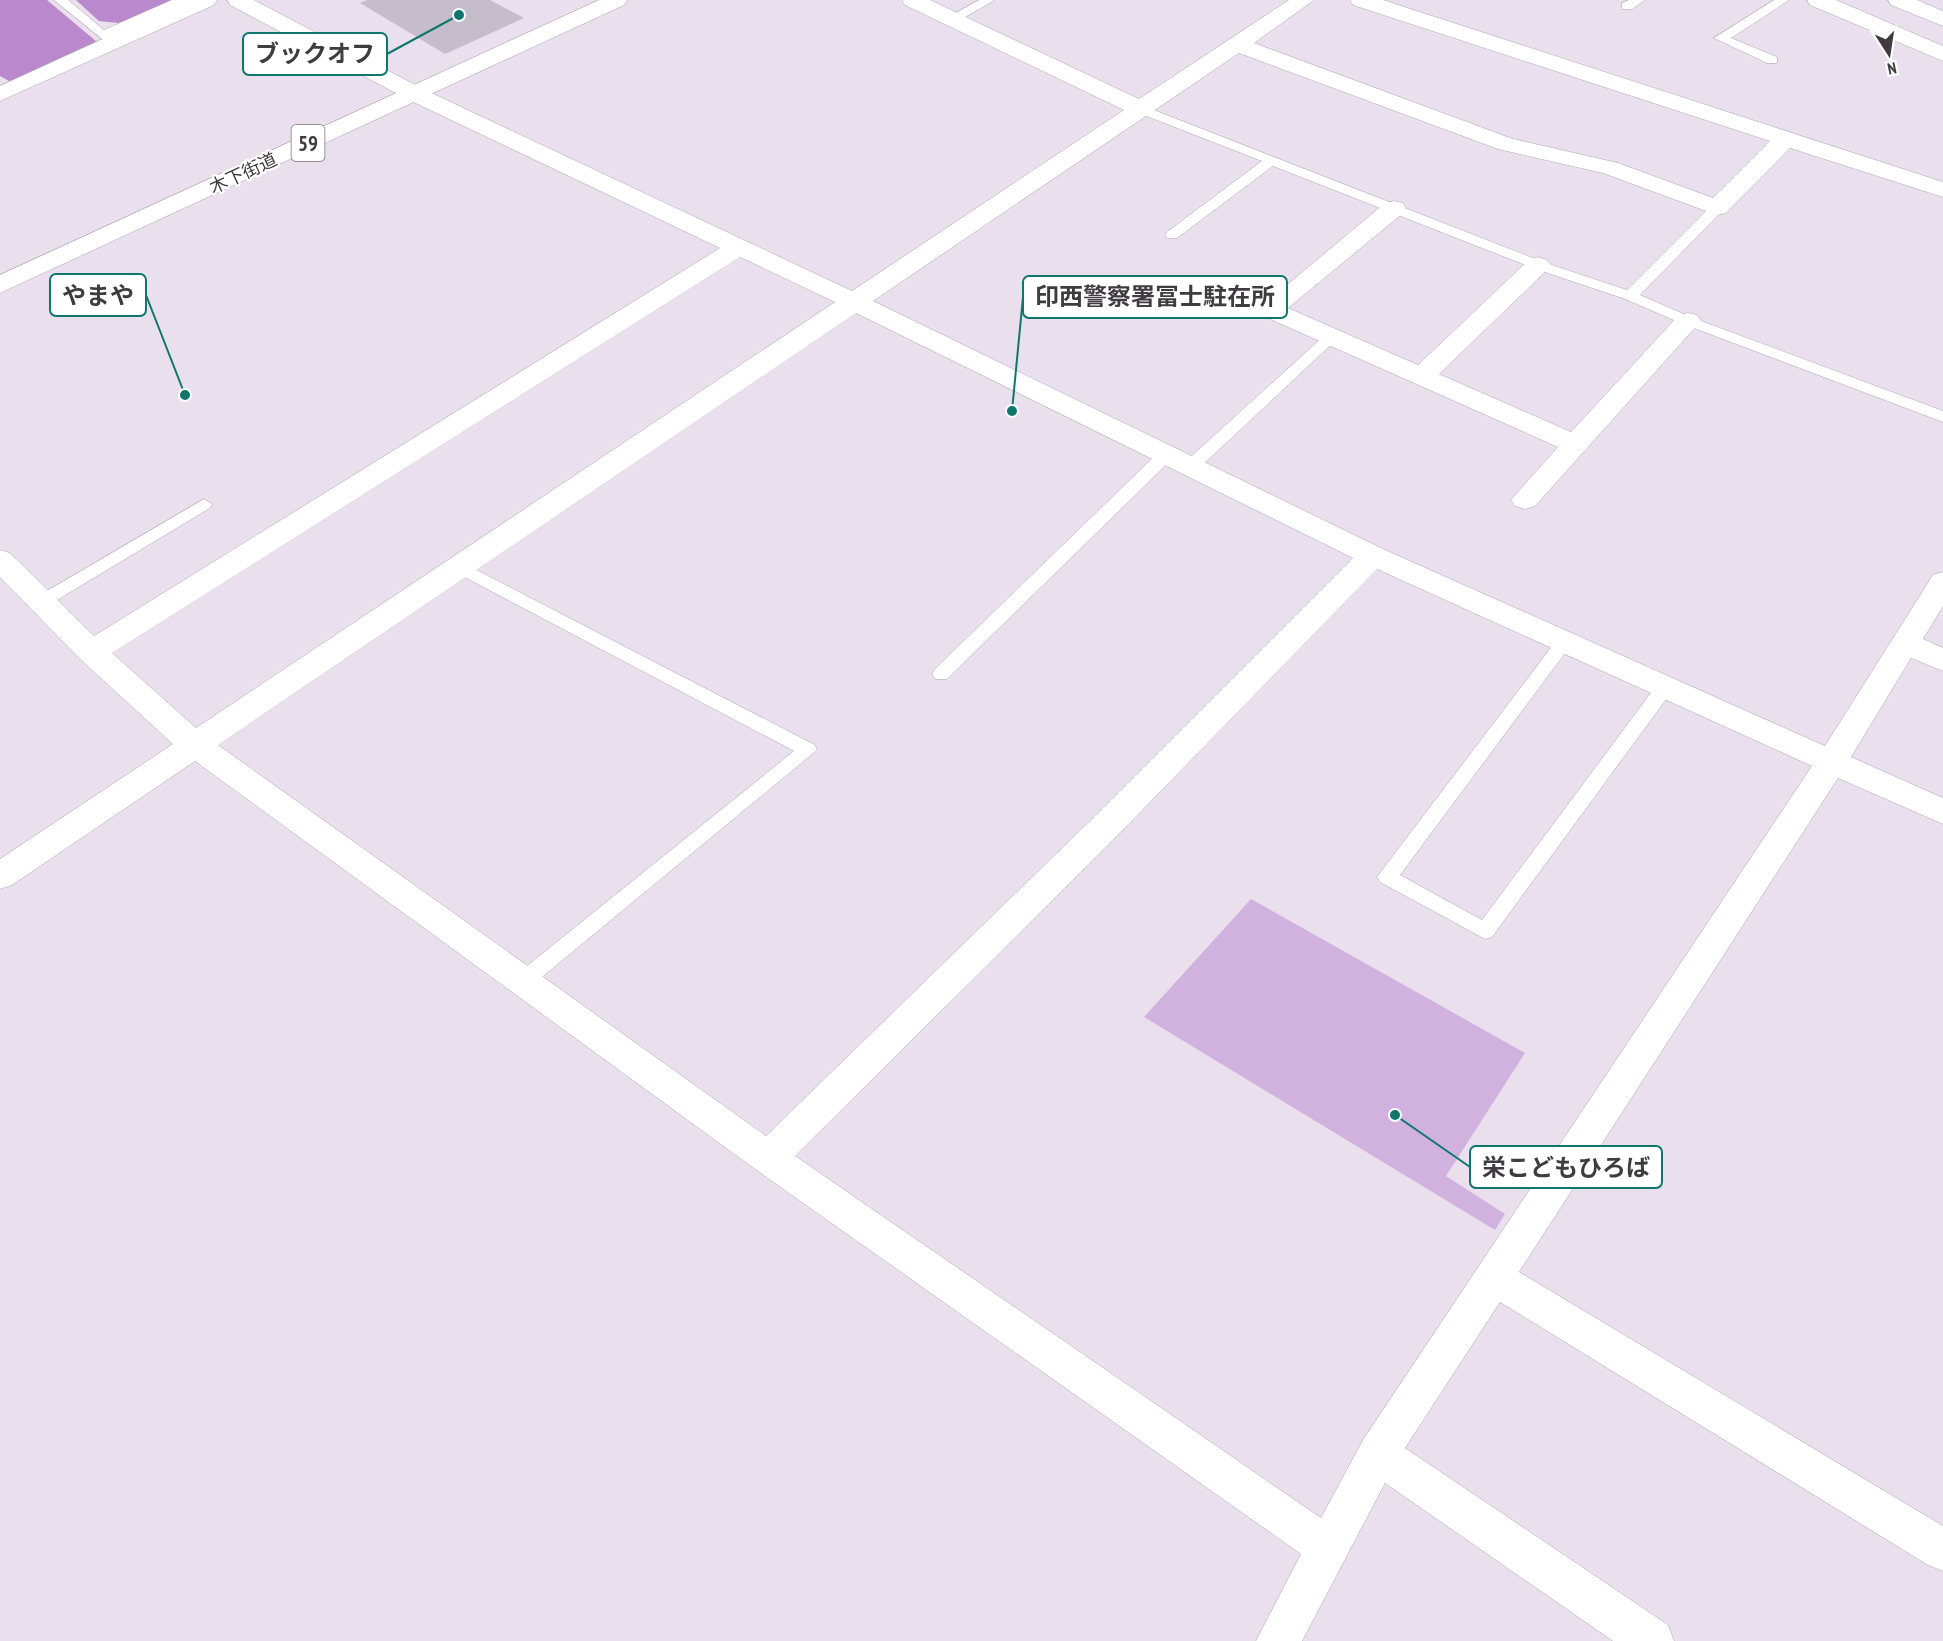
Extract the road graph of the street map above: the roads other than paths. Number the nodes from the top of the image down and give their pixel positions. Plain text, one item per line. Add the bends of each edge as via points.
1 (60, 0) edge
2 (183, 0) edge
3 (206, 0) edge
4 (238, 0) edge
5 (616, 0) edge
6 (913, 0) edge
7 (989, 0) edge
8 (1303, 0) edge
9 (1361, 0) edge
10 (1783, 0) edge
11 (1818, 0) edge
12 (1899, 0) edge
13 (953, 18) junction
14 (1943, 19) edge
15 (107, 39) junction
16 (1235, 44) junction
17 (1943, 54) edge
18 (1772, 60) dead end
19 (0, 94) edge
20 (415, 94) junction
21 (1141, 109) junction
22 (1786, 139) junction
23 (1271, 161) junction
24 (1943, 190) edge
25 (1394, 208) junction
26 (1717, 208) junction
27 (1172, 235) dead end
28 (740, 246) junction
29 (1538, 266) junction
30 (0, 285) edge
31 (1630, 296) junction
32 (853, 301) junction
33 (1688, 321) junction
34 (1329, 338) junction
35 (1421, 377) junction
36 (1943, 417) edge
37 (1575, 444) junction
38 (1179, 460) junction
39 (1525, 500) dead end
40 (204, 504) dead end
41 (1373, 556) junction
42 (0, 560) edge
43 (459, 567) junction
44 (1943, 582) edge
45 (41, 602) junction
46 (1565, 641) junction
47 (1905, 643) junction
48 (91, 652) junction
49 (1943, 660) edge
50 (941, 674) dead end
51 (1666, 687) junction
52 (196, 746) junction
53 (1832, 761) junction
54 (1943, 812) edge
55 (0, 876) edge
56 (524, 980) junction
57 (768, 1158) junction
58 (1495, 1278) junction
59 (1378, 1454) junction
60 (1328, 1548) junction
61 (1943, 1550) edge
62 (1278, 1641) edge
63 (1652, 1641) edge

1 - 15 lane
2 - 15 lane
3 - 15 street
4 - 20 street
5 - 20 street, 木下街道 / 59
6 - 13 street
7 - 13 lane
8 - 16 street
9 - 22 street
10 - 18 lane via 1721,38
11 - 17 street
12 - 14 street
13 - 21 street
15 - 19 street
16 - 21 street
16 - 26 street via 1506,144 1610,168
20 - 28 street
20 - 30 street, 木下街道 / 59
21 - 23 lane
21 - 32 street
22 - 24 street
22 - 26 street
23 - 25 lane
23 - 27 lane
25 - 29 lane
25 - 34 street via 1270,310
26 - 31 lane
28 - 32 street
28 - 48 street
29 - 31 lane
29 - 35 street
31 - 33 lane
32 - 38 street
32 - 43 street
33 - 36 lane
33 - 37 street
34 - 35 street
34 - 38 lane
35 - 37 street
37 - 39 street
38 - 41 street
38 - 50 lane
40 - 45 lane
41 - 46 street
41 - 57 street via 1090,842
42 - 45 street
43 - 52 street
43 - 56 lane via 808,750
44 - 47 street
45 - 48 street
46 - 51 street
46 - 51 lane via 1388,877 1485,931
47 - 49 street
47 - 53 street
48 - 52 street
51 - 53 street
52 - 55 street
52 - 56 street
53 - 54 street
53 - 58 street
56 - 57 street
57 - 60 street
58 - 59 street
58 - 61 street
59 - 60 street
59 - 63 street
60 - 62 street

